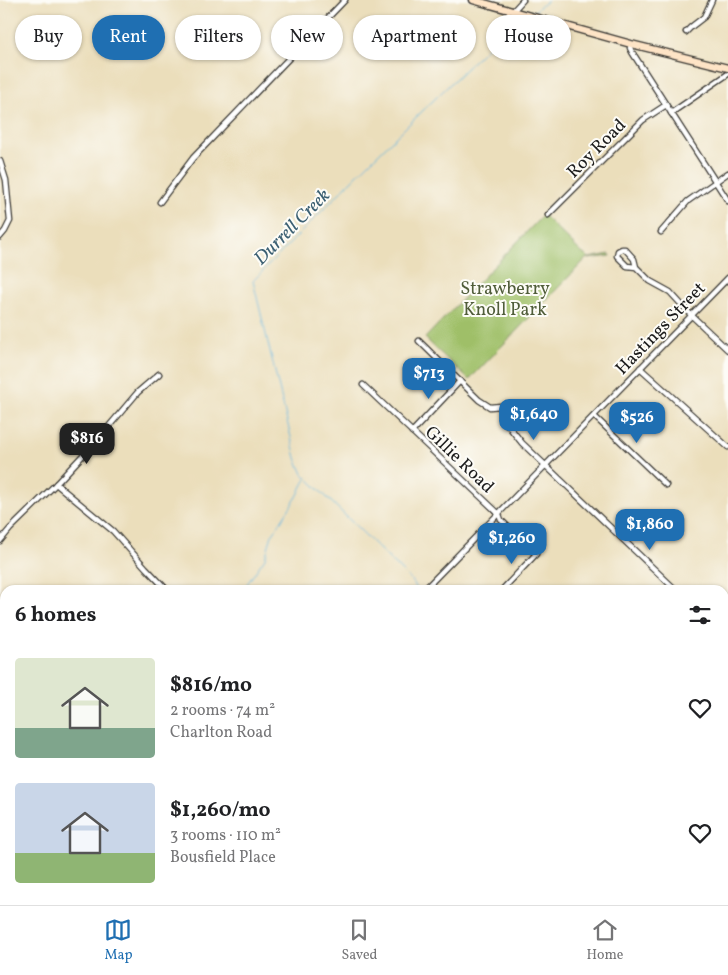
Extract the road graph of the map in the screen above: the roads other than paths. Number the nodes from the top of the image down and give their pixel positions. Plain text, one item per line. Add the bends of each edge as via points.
1 (345, 0) edge
2 (473, 0) edge
3 (522, 0) edge
4 (712, 0) edge
5 (513, 11) junction
6 (686, 32) dead end
7 (631, 44) junction
8 (728, 68) edge
9 (728, 74) edge
10 (666, 105) junction
11 (671, 113) junction
12 (0, 161) edge
13 (728, 173) edge
14 (715, 182) junction
15 (728, 200) edge
16 (160, 202) dead end
17 (548, 215) dead end
18 (661, 232) dead end
19 (0, 237) edge
20 (636, 267) junction
21 (728, 278) edge
22 (691, 315) junction
23 (419, 342) dead end
24 (728, 350) edge
25 (640, 368) junction
26 (159, 374) dead end
27 (460, 381) junction
28 (363, 385) dead end
29 (594, 416) junction
30 (412, 432) junction
31 (728, 447) edge
32 (546, 465) junction
33 (56, 484) junction
34 (666, 485) dead end
35 (499, 514) junction
36 (0, 541) edge
37 (163, 585) edge
38 (429, 585) edge
39 (507, 585) edge
40 (671, 585) edge

1 - 16 street via 193,158
2 - 5 main road
3 - 5 street
4 - 6 street via 704,17
5 - 7 main road
7 - 8 main road
7 - 10 street via 632,52
9 - 11 street
10 - 11 street
10 - 17 street, Roy Road via 643,120
11 - 14 street
12 - 19 street via 6,180 10,221
13 - 14 street
14 - 15 street
14 - 18 street via 688,201
20 - 20 street via 625,249 618,251 617,256 627,266
20 - 22 street via 650,281 670,292
21 - 22 street, Hastings Street
22 - 24 street
22 - 25 street, Hastings Street
23 - 27 street
25 - 29 street, Hastings Street
25 - 31 street
26 - 33 street via 138,392
27 - 30 street
27 - 32 street via 490,407 507,409 510,428
28 - 30 street, Gillie Road
29 - 32 street, Hastings Street
29 - 34 street
30 - 35 street, Gillie Road
32 - 35 street, Hastings Street
32 - 40 street
33 - 36 street
33 - 37 street via 114,531
35 - 38 street, Hastings Street
35 - 39 street, Gillie Road via 501,520 536,554

